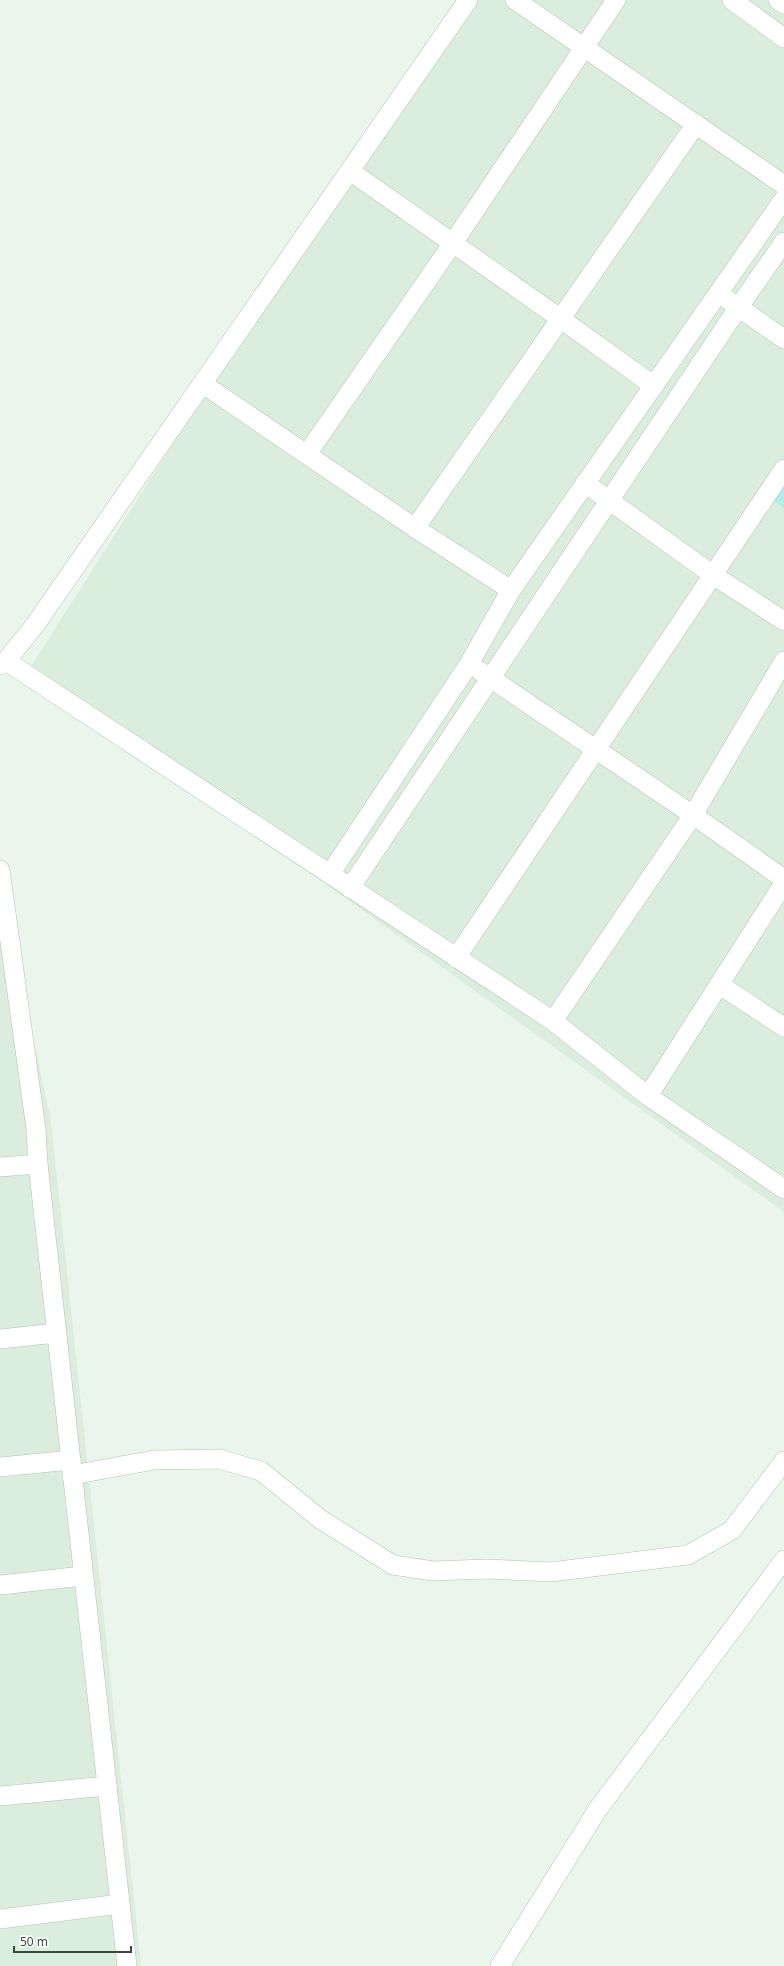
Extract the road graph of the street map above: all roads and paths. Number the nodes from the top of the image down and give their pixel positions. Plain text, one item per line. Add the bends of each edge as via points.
1 (468, 0) edge
2 (515, 0) edge
3 (616, 0) edge
4 (732, 0) edge
5 (778, 0) edge
6 (784, 4) edge
7 (784, 38) edge
8 (586, 47) junction
9 (696, 124) junction
10 (350, 171) junction
11 (784, 185) edge
12 (784, 199) edge
13 (784, 242) edge
14 (453, 243) junction
15 (718, 293) junction
16 (738, 308) junction
17 (561, 319) junction
18 (784, 339) edge
19 (204, 384) junction
20 (654, 386) junction
21 (307, 454) junction
22 (784, 469) edge
23 (584, 483) junction
24 (609, 502) junction
25 (415, 528) junction
26 (713, 575) junction
27 (511, 590) junction
28 (784, 621) edge
29 (784, 661) edge
30 (3, 663) edge
31 (470, 664) junction
32 (491, 677) junction
33 (596, 749) junction
34 (693, 815) junction
35 (0, 870) edge
36 (330, 874) junction
37 (784, 879) edge
38 (784, 883) edge
39 (350, 888) junction
40 (456, 958) junction
41 (720, 985) junction
42 (8, 986) edge
43 (553, 1021) junction
44 (784, 1027) edge
45 (648, 1096) junction
46 (38, 1164) junction
47 (0, 1167) edge
48 (784, 1188) edge
49 (56, 1332) junction
50 (0, 1339) edge
51 (784, 1461) edge
52 (0, 1467) edge
53 (71, 1468) junction
54 (784, 1560) edge
55 (84, 1576) junction
56 (0, 1585) edge
57 (107, 1786) junction
58 (0, 1796) edge
59 (120, 1904) junction
60 (0, 1919) edge
61 (126, 1966) edge
62 (500, 1966) edge

1 - 10 street
2 - 8 street
3 - 8 street
4 - 7 street
5 - 6 street
8 - 9 street
8 - 14 street
9 - 11 street
9 - 17 street
10 - 14 street
10 - 19 street
12 - 15 street
13 - 16 street
14 - 17 street
14 - 21 street
15 - 16 street
15 - 20 street
16 - 18 street
16 - 24 street
17 - 20 street
17 - 25 street
19 - 21 street
19 - 30 street via 35,625
20 - 23 street
21 - 25 street
22 - 26 street
23 - 24 street
23 - 27 street
24 - 26 street
24 - 32 street
25 - 27 street
26 - 28 street
26 - 33 street
27 - 31 street
29 - 34 street
30 - 36 street
31 - 32 street
31 - 36 street
32 - 33 street
32 - 39 street
33 - 34 street
33 - 40 street
34 - 37 street
34 - 43 street
35 - 42 street
36 - 39 street
38 - 41 street
39 - 40 street
40 - 43 street
41 - 44 street
41 - 45 street
42 - 46 street via 36,1129
43 - 45 street
45 - 48 street
46 - 47 street
46 - 49 street
49 - 50 street
49 - 53 street
51 - 53 street via 732,1530 688,1555 551,1572 486,1569 433,1572 393,1565 320,1519 261,1471 219,1459 154,1460
52 - 53 street
53 - 55 street
54 - 62 street via 598,1809
55 - 56 street
55 - 57 street
57 - 58 street
57 - 59 street
59 - 60 street
59 - 61 street

